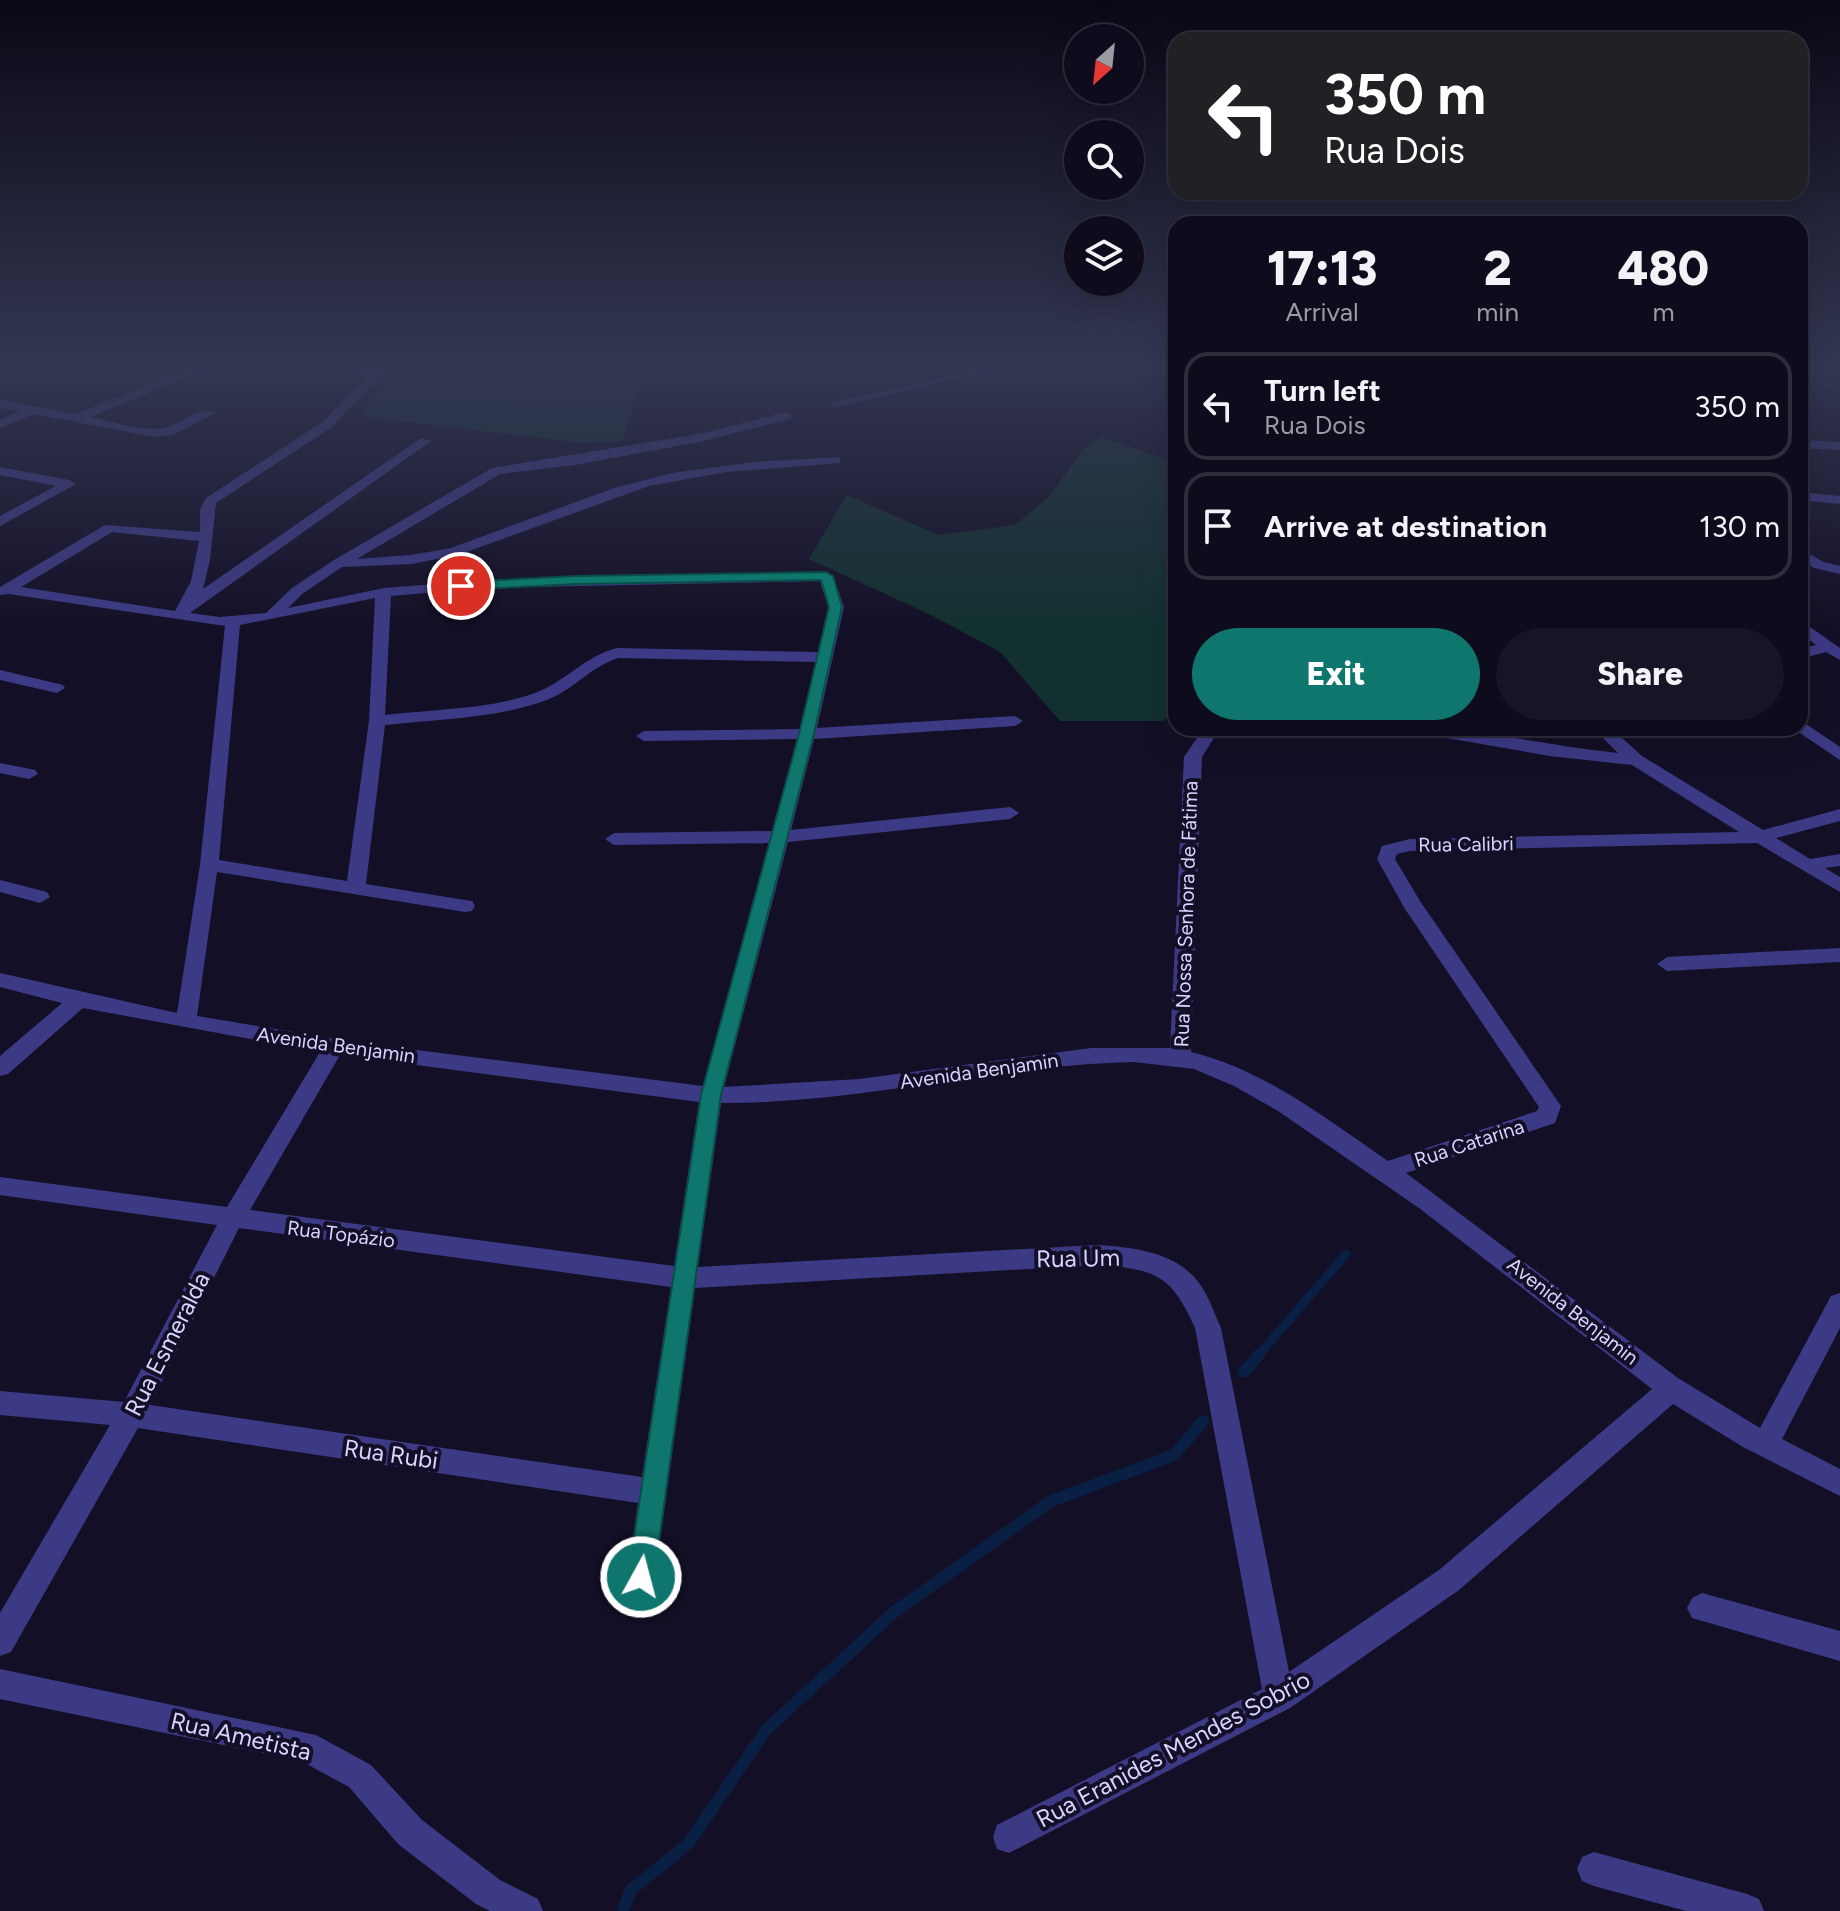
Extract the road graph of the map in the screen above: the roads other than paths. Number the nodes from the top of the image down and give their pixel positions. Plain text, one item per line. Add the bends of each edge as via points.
1 (287, 452) edge
2 (409, 452) edge
3 (624, 452) edge
4 (835, 460) dead end
5 (0, 471) edge
6 (1808, 497) edge
7 (1840, 500) edge
8 (0, 522) edge
9 (206, 537) junction
10 (1808, 558) edge
11 (339, 563) junction
12 (1819, 565) junction
13 (1808, 568) edge
14 (1840, 570) edge
15 (4, 591) edge
16 (384, 592) junction
17 (192, 603) junction
18 (270, 616) junction
19 (178, 617) junction
20 (233, 622) junction
21 (1808, 631) edge
22 (1834, 650) edge
23 (1808, 653) edge
24 (825, 657) junction
25 (0, 675) edge
26 (57, 688) dead end
27 (377, 721) junction
28 (1015, 721) dead end
29 (1808, 731) edge
30 (807, 734) junction
31 (644, 736) dead end
32 (1207, 736) edge
33 (1464, 736) edge
34 (1610, 736) edge
35 (1840, 755) edge
36 (1636, 760) junction
37 (0, 768) edge
38 (29, 774) dead end
39 (1010, 813) dead end
40 (1840, 815) edge
41 (777, 837) junction
42 (1760, 837) junction
43 (614, 839) dead end
44 (1840, 860) edge
45 (209, 865) junction
46 (1810, 865) junction
47 (0, 886) edge
48 (1840, 886) edge
49 (356, 888) junction
50 (40, 897) dead end
51 (465, 906) dead end
52 (1840, 955) edge
53 (1667, 964) dead end
54 (0, 980) edge
55 (78, 1001) junction
56 (186, 1021) junction
57 (335, 1046) junction
58 (1180, 1057) junction
59 (0, 1068) edge
60 (711, 1095) junction
61 (1550, 1113) joint
62 (1386, 1171) junction
63 (0, 1186) edge
64 (232, 1219) junction
65 (683, 1278) junction
66 (1840, 1304) edge
67 (1672, 1388) junction
68 (0, 1403) edge
69 (131, 1415) junction
70 (1765, 1444) junction
71 (1840, 1483) edge
72 (651, 1492) junction
73 (641, 1577) dead end
74 (1702, 1608) dead end
75 (0, 1641) edge
76 (1840, 1646) edge
77 (0, 1684) edge
78 (1279, 1697) junction
79 (1009, 1837) dead end
80 (1594, 1869) dead end
81 (526, 1911) edge
82 (1747, 1911) edge

1 - 9 street via 211,501
2 - 17 street
3 - 11 street via 497,471
4 - 11 street via 752,464 665,479 456,551 390,562
5 - 8 street via 68,482
6 - 7 street
9 - 15 street via 110,528
9 - 17 street
10 - 12 street
11 - 18 street
12 - 13 street
12 - 14 street
15 - 19 street
16 - 18 street
16 - 24 street via 576,580 826,576 836,607
16 - 27 street
17 - 19 street
18 - 20 street
19 - 20 street
20 - 45 street
21 - 22 street
22 - 23 street
24 - 27 street via 617,653 547,694 519,704
24 - 30 street
25 - 26 street
27 - 49 street
28 - 30 street
29 - 35 street
30 - 31 street
30 - 41 street
32 - 58 street, Rua Nossa Senhora de Fátima via 1193,757
33 - 36 street
34 - 36 street
36 - 42 street
37 - 38 street
39 - 41 street
40 - 42 street
41 - 43 street
41 - 60 street
42 - 46 street
42 - 61 street, Rua Calibri via 1410,845 1389,850 1386,859 1412,904
44 - 46 street
45 - 49 street
45 - 56 street
46 - 48 street
47 - 50 street
49 - 51 street
52 - 53 street
54 - 55 street, Avenida Benjamin
55 - 56 street, Avenida Benjamin
55 - 59 street
56 - 57 street, Avenida Benjamin
57 - 60 street, Avenida Benjamin
57 - 64 street, Rua Esmeralda
58 - 60 street, Avenida Benjamin via 1060,1059 839,1089
58 - 62 street, Avenida Benjamin via 1288,1105
60 - 65 street
61 - 62 street, Rua Catarina
62 - 67 street, Avenida Benjamin
63 - 64 street, Rua Topázio
64 - 65 street, Rua Topázio
64 - 69 street, Rua Esmeralda
65 - 72 street
65 - 78 street, Rua Um via 1097,1255 1138,1257 1165,1270 1189,1288 1208,1328
66 - 70 street
67 - 70 street, Avenida Benjamin
67 - 78 street, Rua Eranides Mendes Sobrio via 1449,1580
68 - 69 street, Rua Rubi
69 - 72 street, Rua Rubi
69 - 75 street, Rua Esmeralda
70 - 71 street, Avenida Benjamin
72 - 73 street
74 - 76 street
77 - 81 street, Rua Ametista via 305,1746 360,1776 410,1832 488,1892
78 - 79 street, Rua Eranides Mendes Sobrio
80 - 82 street

